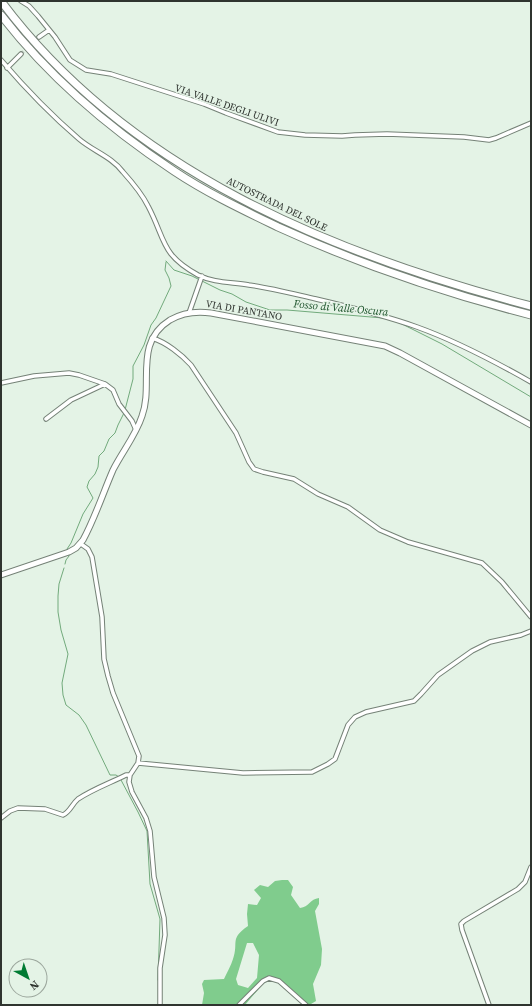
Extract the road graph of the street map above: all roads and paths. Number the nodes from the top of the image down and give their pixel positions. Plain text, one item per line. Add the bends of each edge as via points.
1 (1, 1) edge
2 (21, 1) edge
3 (1, 15) edge
4 (49, 30) junction
5 (39, 37) tunnel mouth
6 (21, 54) tunnel mouth
7 (1, 60) edge
8 (7, 68) junction
9 (531, 123) edge
10 (202, 276) junction
11 (531, 306) edge
12 (189, 313) junction
13 (531, 315) edge
14 (152, 338) junction
15 (531, 382) edge
16 (1, 383) edge
17 (105, 384) junction
18 (46, 419) dead end
19 (531, 425) edge
20 (136, 430) junction
21 (81, 544) junction
22 (1, 575) edge
23 (531, 617) edge
24 (531, 631) edge
25 (138, 763) junction
26 (130, 775) junction
27 (1, 818) edge
28 (531, 867) edge
29 (160, 1005) edge
30 (239, 1005) edge
31 (306, 1005) edge
32 (489, 1005) edge

1 - 11 highway, AUTOSTRADA DEL SOLE via 40,48 92,98 134,133 195,174 244,201 314,234 401,267
2 - 4 street, VIA VALLE DEGLI ULIVI via 31,7
3 - 13 highway, AUTOSTRADA DEL SOLE via 33,54 75,95 129,140 175,172 233,205 312,242 398,275
4 - 5 street
4 - 9 street, VIA VALLE DEGLI ULIVI via 70,60 86,70 117,76 290,134 387,134 489,140
6 - 8 street
7 - 8 street
8 - 10 street via 77,137 122,170 146,203 169,252 181,264
10 - 12 street
10 - 15 street via 221,282 311,297 391,318 487,357
12 - 14 street, VIA DI PANTANO via 166,322
12 - 19 street, VIA DI PANTANO via 211,312 388,347
14 - 20 street, VIA DI PANTANO via 147,358 145,405
14 - 23 street via 165,343 185,359 236,433 254,469 294,479 318,494 347,506 378,528 408,542 482,563 502,582
16 - 17 street via 34,376 69,373
17 - 18 street via 70,400
17 - 20 street via 113,390
20 - 21 street, VIA DI PANTANO via 116,465
21 - 22 street via 69,552
21 - 25 street via 88,549 92,557 102,617 104,659 110,686 138,754
24 - 25 street via 490,642 468,653 438,675 412,702 366,712 355,717 348,725 335,759 312,772 241,773
25 - 26 street
26 - 27 street via 88,794 74,803 66,814 45,809 18,808
26 - 29 street via 131,790 150,830 154,877 164,918
28 - 32 street via 520,888 461,924
30 - 31 street via 269,978 279,981

